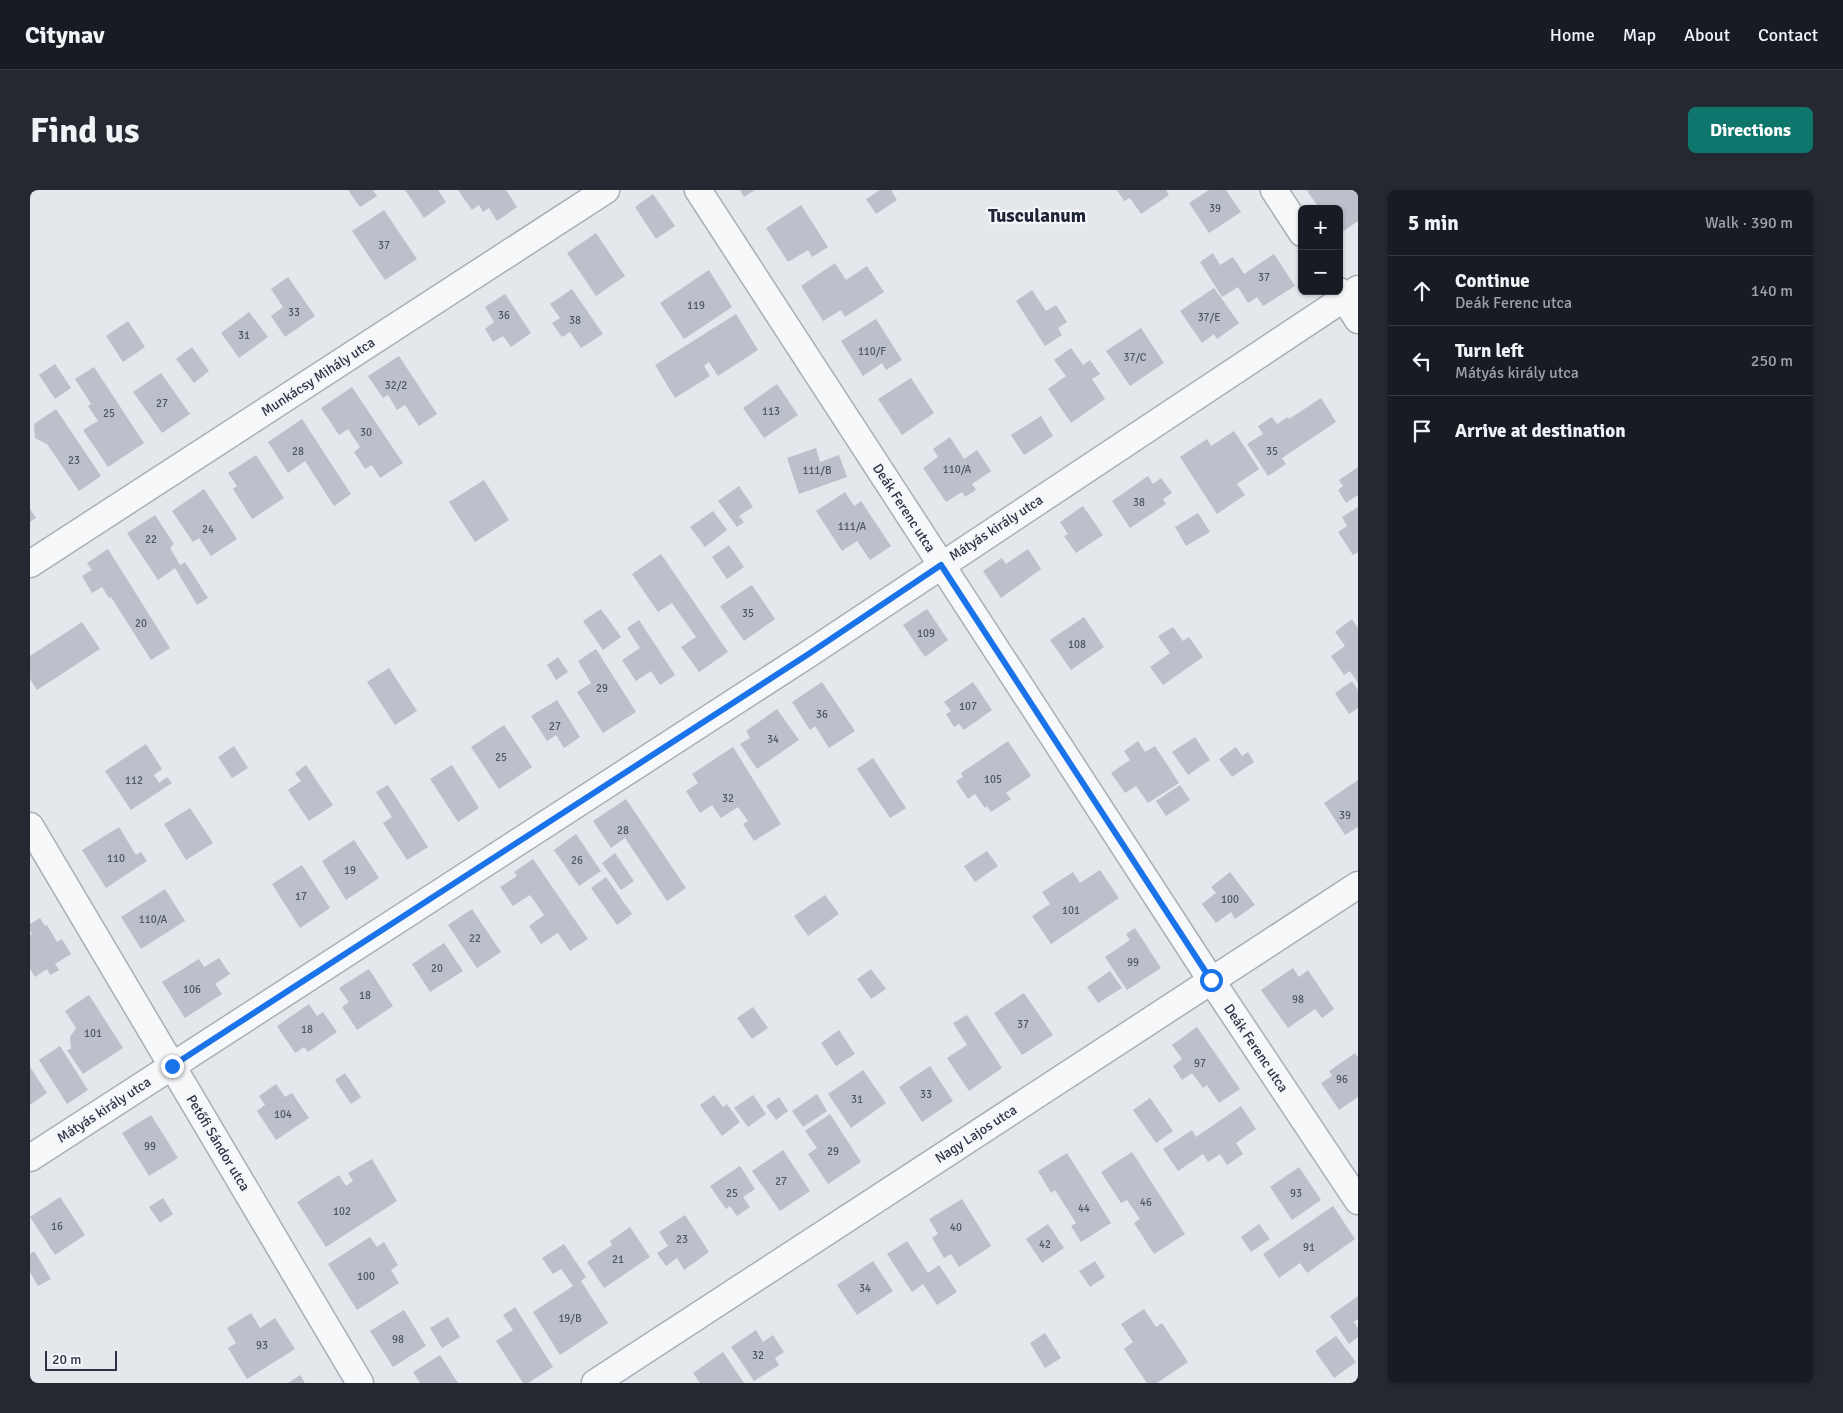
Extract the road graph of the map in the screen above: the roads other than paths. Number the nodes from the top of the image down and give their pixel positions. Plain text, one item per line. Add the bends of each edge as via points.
1 (606, 190) edge
2 (698, 190) edge
3 (1274, 190) edge
4 (1298, 226) edge
5 (1347, 293) edge
6 (1358, 320) edge
7 (30, 564) edge
8 (941, 565) junction
9 (30, 826) edge
10 (1358, 885) edge
11 (1211, 980) junction
12 (172, 1066) junction
13 (30, 1158) edge
14 (1358, 1201) edge
15 (360, 1383) edge
16 (595, 1383) edge

1 - 7 street, Munkácsy Mihály utca
2 - 8 street, Deák Ferenc utca
3 - 4 street
5 - 6 street
5 - 8 street, Mátyás király utca
8 - 11 street, Deák Ferenc utca
8 - 12 street, Mátyás király utca
9 - 12 street, Petőfi Sándor utca
10 - 11 street, Nagy Lajos utca
11 - 14 street, Deák Ferenc utca
11 - 16 street, Nagy Lajos utca
12 - 13 street, Mátyás király utca
12 - 15 street, Petőfi Sándor utca

